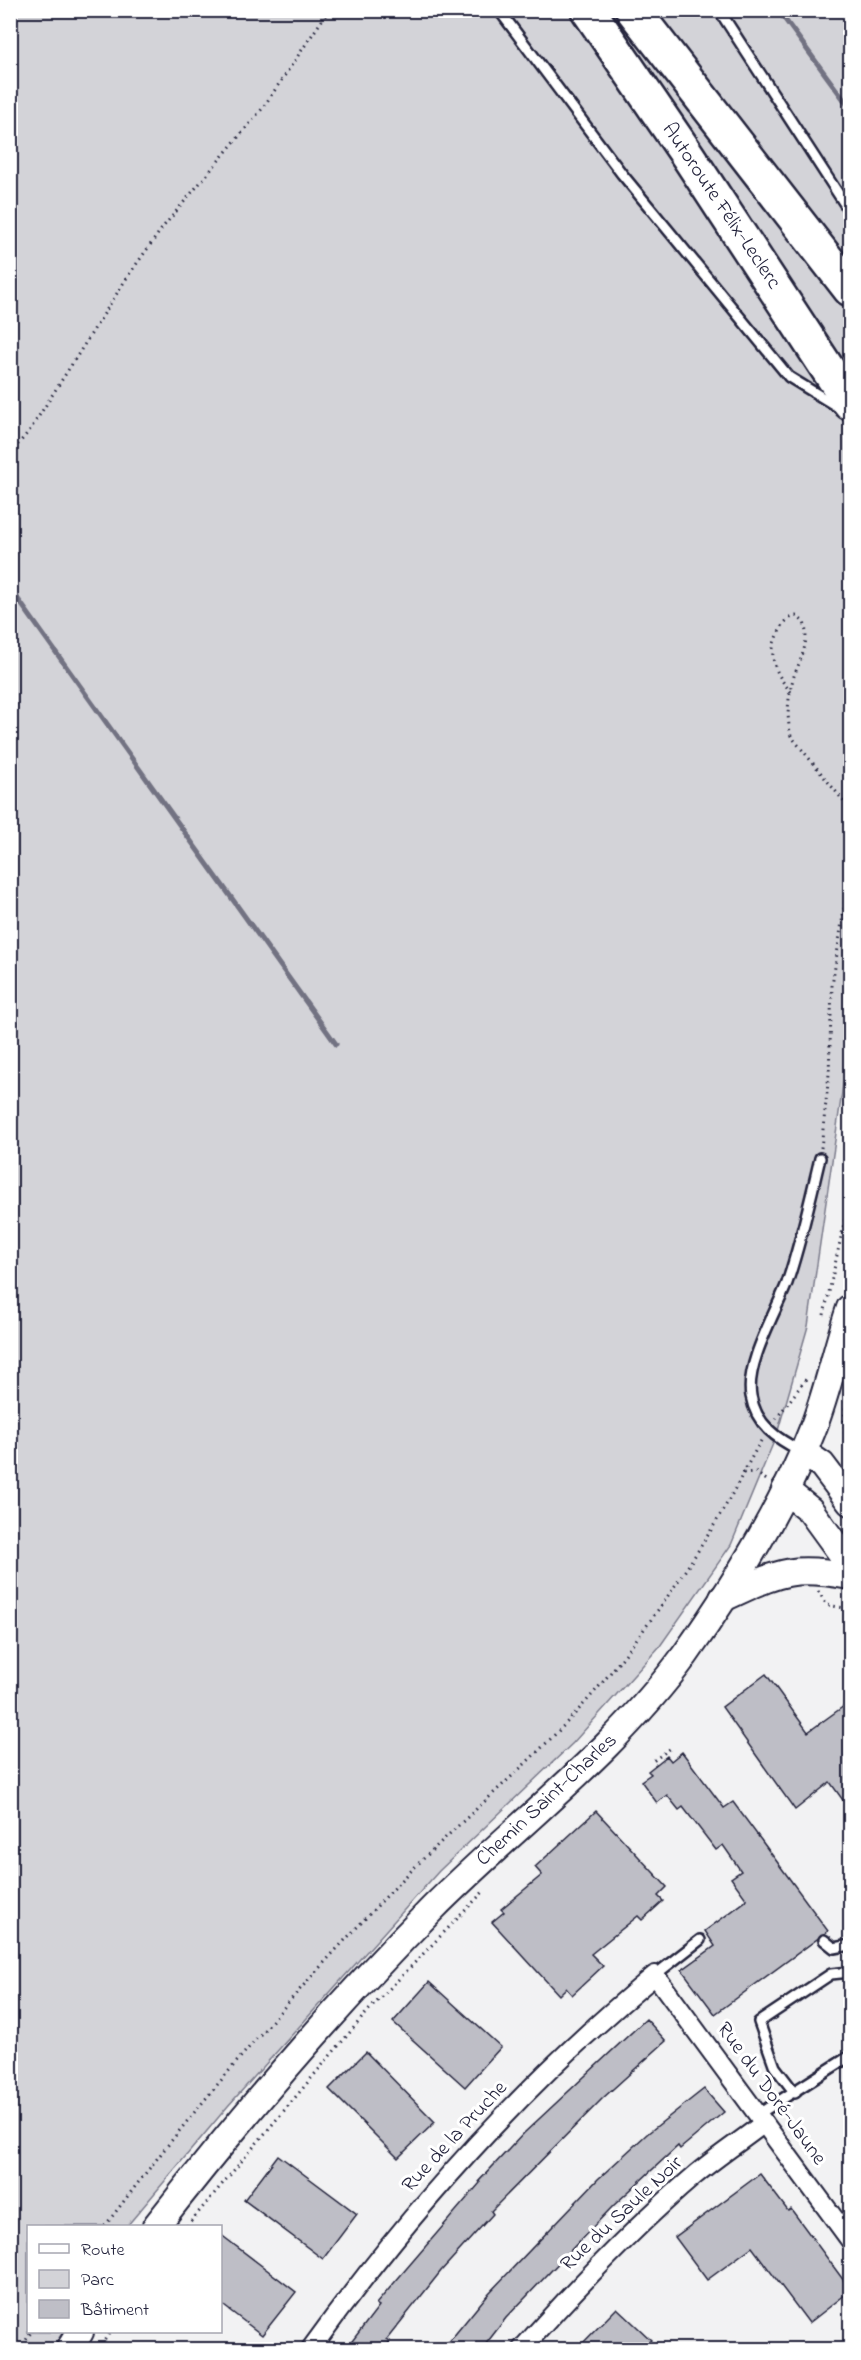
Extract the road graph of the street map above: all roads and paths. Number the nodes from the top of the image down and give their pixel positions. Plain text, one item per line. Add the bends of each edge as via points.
1 (329, 10) edge
2 (498, 10) edge
3 (588, 10) edge
4 (633, 10) edge
5 (719, 10) edge
6 (850, 212) edge
7 (850, 289) edge
8 (850, 403) edge
9 (850, 415) edge
10 (10, 454) edge
11 (791, 692) junction
12 (850, 809) edge
13 (850, 871) edge
14 (820, 1158) joint
15 (850, 1196) edge
16 (843, 1309) edge
17 (808, 1373) dead end
18 (848, 1394) dead end
19 (770, 1427) dead end
20 (765, 1434) dead end
21 (846, 1448) dead end
22 (803, 1452) junction
23 (743, 1473) junction
24 (777, 1487) junction
25 (850, 1502) edge
26 (850, 1565) edge
27 (850, 1576) edge
28 (818, 1589) dead end
29 (723, 1598) junction
30 (850, 1609) edge
31 (671, 1748) dead end
32 (656, 1765) dead end
33 (488, 1887) dead end
34 (700, 1940) dead end
35 (824, 1940) dead end
36 (850, 1945) edge
37 (850, 1972) edge
38 (655, 1975) junction
39 (850, 2056) edge
40 (795, 2093) junction
41 (761, 2119) junction
42 (106, 2225) edge
43 (157, 2225) edge
44 (188, 2225) edge
45 (850, 2240) edge
46 (30, 2333) edge
47 (79, 2333) edge
48 (109, 2333) edge
49 (20, 2349) edge
50 (69, 2349) edge
51 (98, 2349) edge
52 (310, 2349) edge
53 (521, 2349) edge

1 - 10 path via 235,145 163,227 30,430
2 - 9 lane via 622,174 789,377
3 - 8 highway, Autoroute Félix-Leclerc
4 - 7 highway, Autoroute Félix-Leclerc
5 - 6 lane
11 - 11 path via 807,637 804,622 795,616 784,623 772,644 774,664
11 - 12 path via 791,736
13 - 14 path via 832,986 829,1074
14 - 22 lane via 787,1282 751,1384 757,1414 768,1430
15 - 16 path
16 - 22 main road, Chemin Saint-Charles via 828,1388
17 - 19 path
18 - 21 path
20 - 23 path, Chemin Saint-Charles
22 - 24 main road, Chemin Saint-Charles
22 - 25 main road via 822,1466
23 - 24 path via 755,1472
23 - 42 path, Chemin Saint-Charles via 680,1580 596,1690 314,1971
24 - 26 main road via 805,1504
24 - 29 main road, Chemin Saint-Charles
27 - 29 main road via 792,1570
28 - 30 path via 827,1605
29 - 43 main road, Chemin Saint-Charles via 684,1656 639,1712 432,1908 356,1987
31 - 32 path via 653,1761
33 - 44 path, Chemin Saint-Charles via 367,2012
34 - 38 lane
35 - 36 lane via 834,1948
37 - 40 lane via 831,1974 759,2022 775,2067
38 - 41 street, Rue du Doré-Jaune
38 - 52 street, Rue de la Pruche via 581,2039 454,2168 372,2265
39 - 40 lane
40 - 41 lane
41 - 45 street, Rue du Doré-Jaune
41 - 53 street, Rue du Saule Noir via 638,2226
46 - 49 path
47 - 50 main road
48 - 51 path

